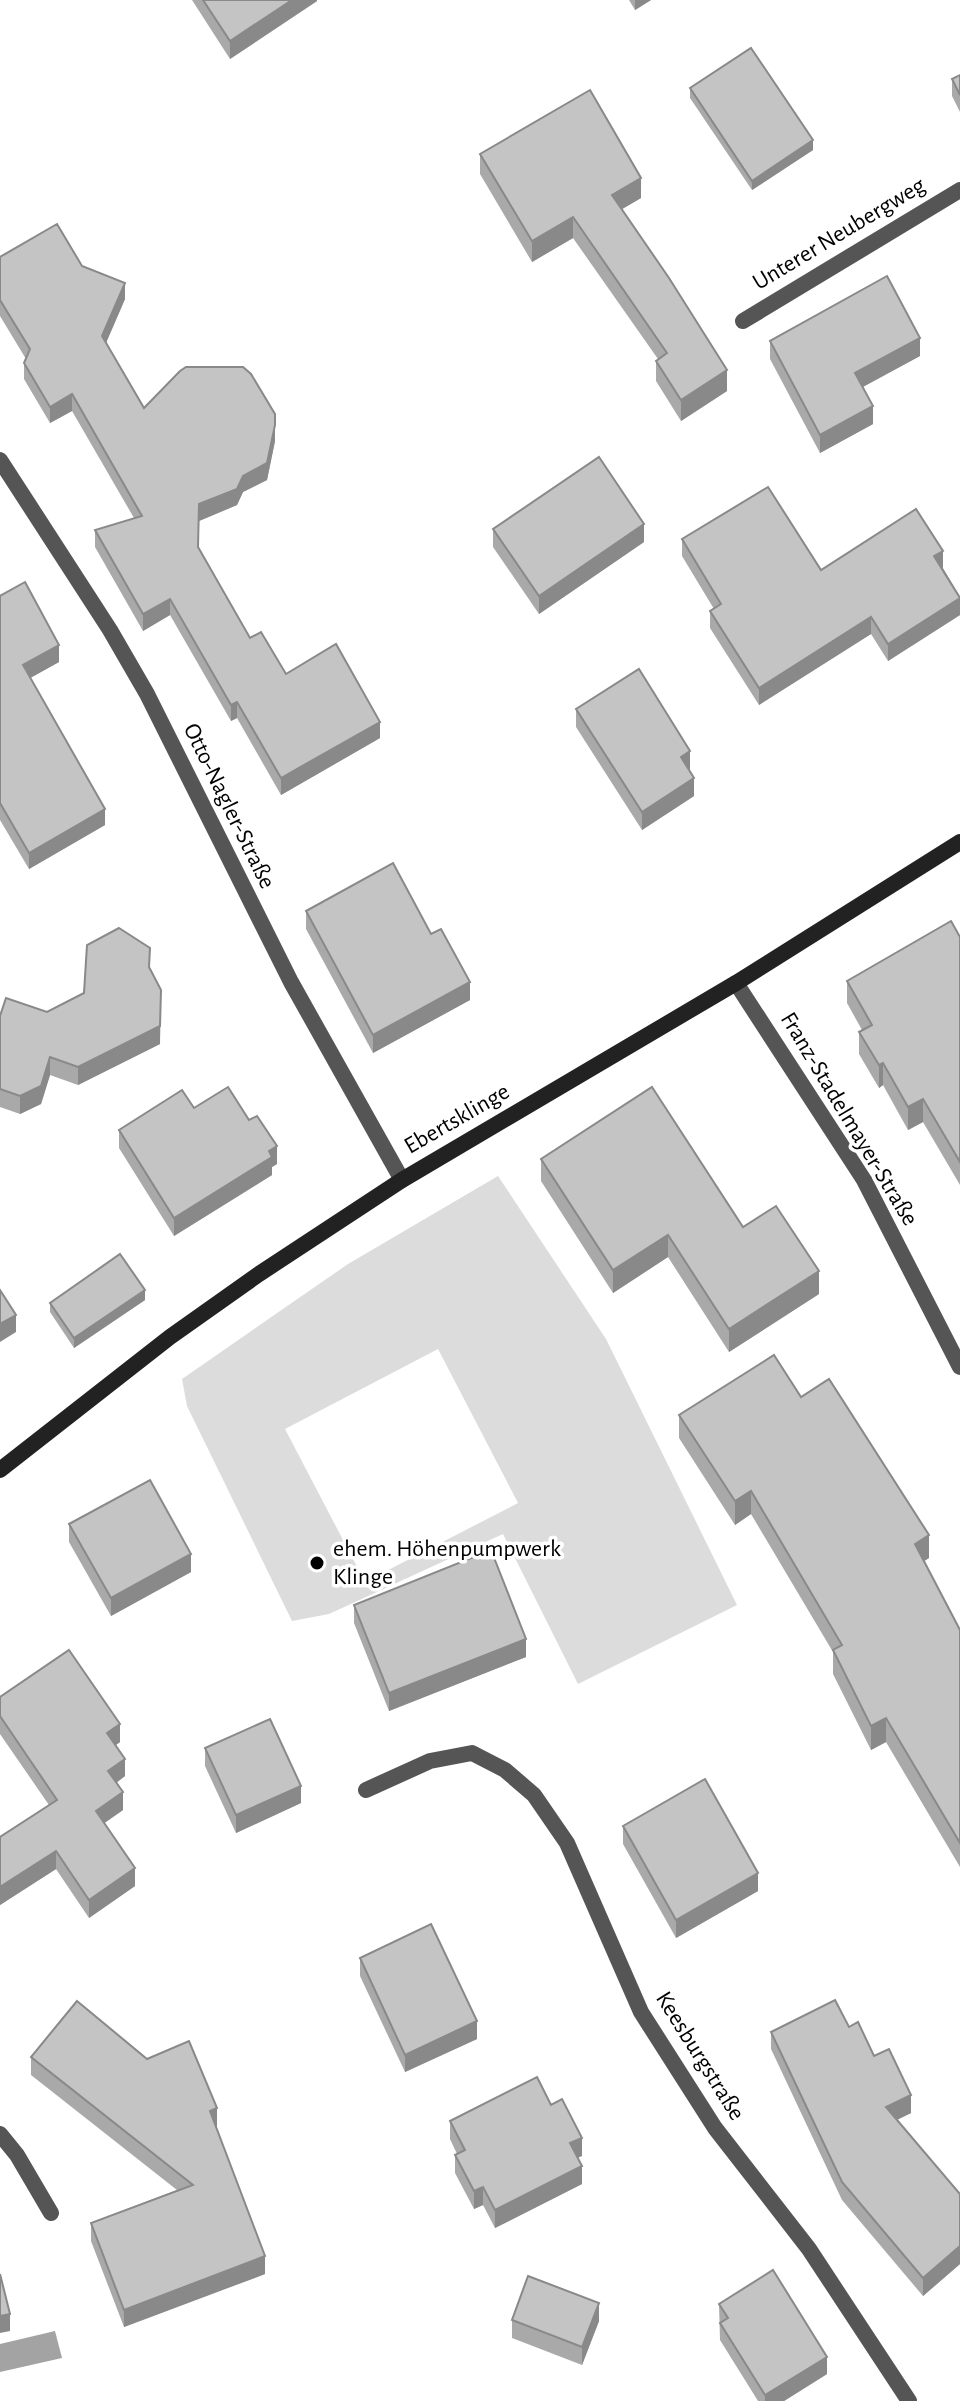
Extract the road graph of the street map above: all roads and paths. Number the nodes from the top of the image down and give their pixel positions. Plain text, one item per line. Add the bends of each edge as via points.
1 (960, 190) edge
2 (743, 321) dead end
3 (0, 460) edge
4 (960, 842) edge
5 (736, 983) junction
6 (402, 1180) junction
7 (960, 1367) edge
8 (0, 1470) edge
9 (366, 1790) dead end
10 (0, 2134) edge
11 (51, 2213) dead end
12 (909, 2401) edge

1 - 2 street, Unterer Neubergweg
3 - 6 street, Otto-Nagler-Straße via 147,694 291,982
4 - 5 street, Ebertsklinge
5 - 6 street, Ebertsklinge
5 - 7 street, Franz-Stadelmayer-Straße via 864,1180
6 - 8 street, Ebertsklinge via 170,1337
9 - 12 street, Keesburgstraße via 430,1761 472,1753 505,1770 534,1795 567,1843 641,2012 715,2128 809,2249
10 - 11 street

